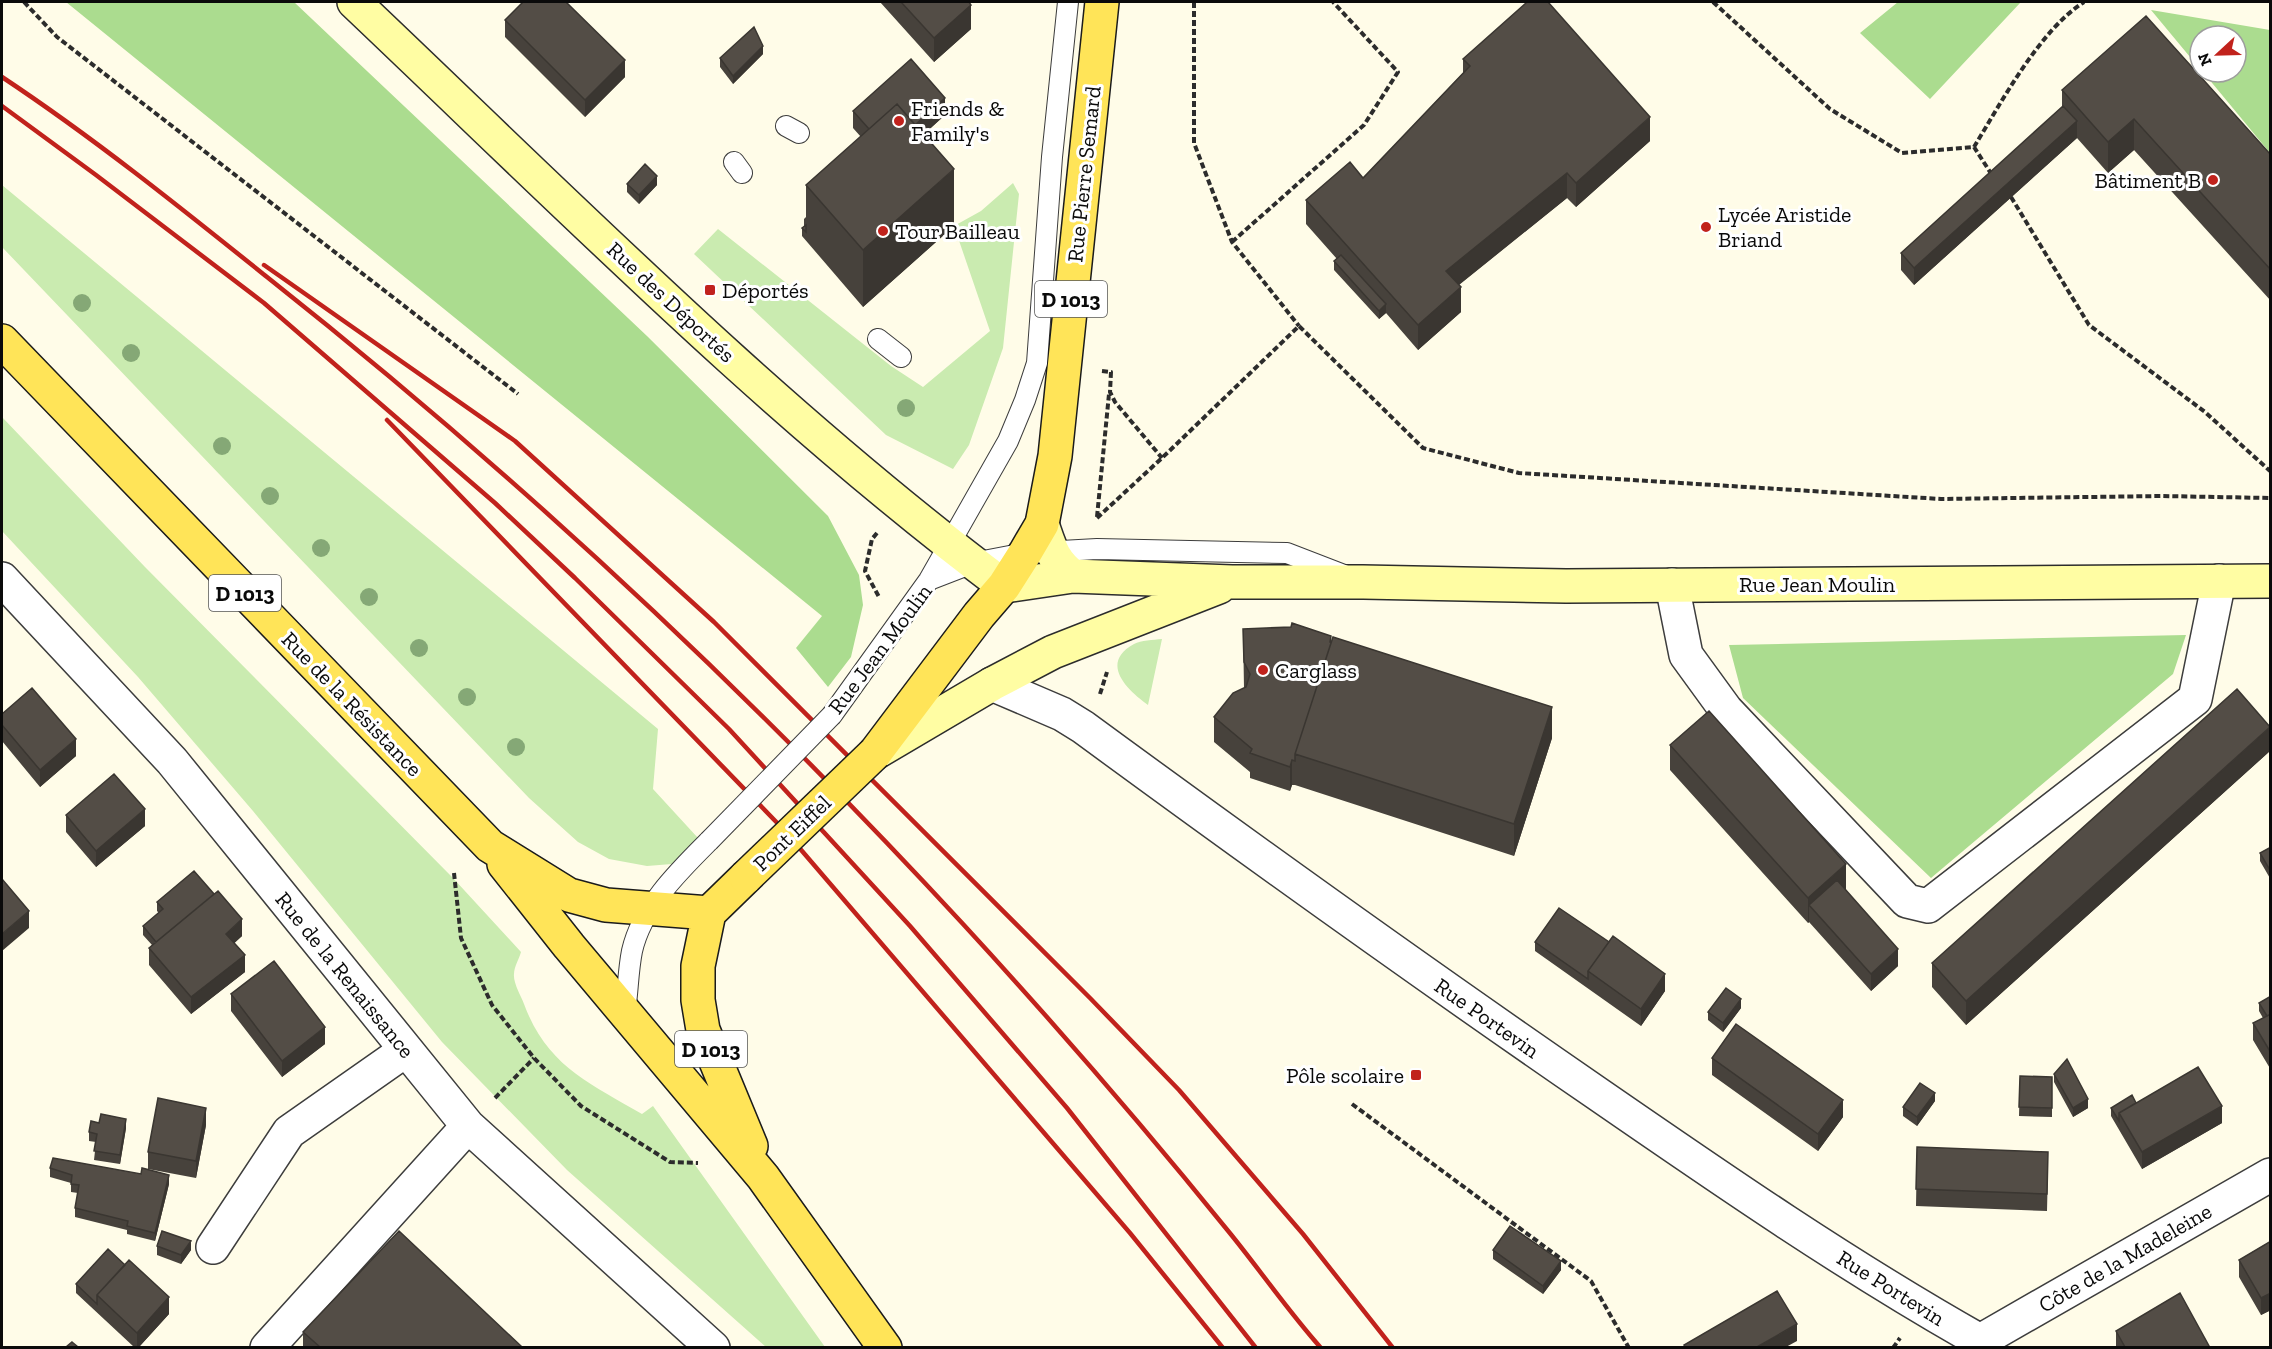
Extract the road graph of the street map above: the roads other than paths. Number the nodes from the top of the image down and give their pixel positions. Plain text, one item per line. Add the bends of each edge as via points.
1 (354, 2) edge
2 (1068, 2) edge
3 (1102, 2) edge
4 (878, 339) dead end
5 (2, 341) edge
6 (901, 357) dead end
7 (1040, 543) junction
8 (961, 554) junction
9 (1073, 576) junction
10 (2, 579) edge
11 (929, 580) junction
12 (2219, 581) junction
13 (1232, 582) junction
14 (1363, 582) junction
15 (2271, 582) edge
16 (1672, 585) junction
17 (1004, 586) junction
18 (992, 684) junction
19 (875, 753) junction
20 (490, 846) junction
21 (649, 909) junction
22 (709, 913) junction
23 (625, 1012) junction
24 (406, 1050) junction
25 (468, 1126) junction
26 (2271, 1175) edge
27 (763, 1177) junction
28 (213, 1247) dead end
29 (1984, 1344) edge
30 (267, 1347) edge
31 (713, 1347) edge
32 (885, 1347) edge

1 - 8 main road, Rue des Déportés via 686,317 841,456
2 - 8 lane via 1037,363
3 - 7 main road, Rue Pierre Semard / D 1013 via 1055,456
4 - 6 lane
5 - 20 main road, Rue de la Résistance / D 1013
7 - 8 lane, Rue Jean Moulin
7 - 9 main road
7 - 14 lane, Rue Jean Moulin via 1097,549 1287,553
7 - 17 main road, Rue Pierre Semard / D 1013
8 - 11 lane, Rue Jean Moulin
8 - 11 lane
8 - 17 main road, Rue des Déportés
9 - 13 main road, Rue Jean Moulin
9 - 17 main road, Rue Jean Moulin
10 - 24 street, Rue de la Renaissance via 172,761
11 - 21 lane, Rue Jean Moulin, bridge via 832,715 674,878
12 - 15 main road, Rue Jean Moulin
12 - 16 main road, Rue Jean Moulin
12 - 16 street via 2195,699 1928,906 1907,901 1726,710 1686,655
13 - 14 main road, Rue Jean Moulin
13 - 18 main road, Rue Jean Moulin via 1053,652
14 - 16 main road, Rue Jean Moulin
17 - 19 main road, Pont Eiffel / D 1013
18 - 19 main road, Pont Eiffel
18 - 29 street, Rue Portevin via 1083,726 1425,975 1734,1189
19 - 22 main road, Pont Eiffel / D 1013, bridge
20 - 21 main road, Rue de la Résistance via 569,895 606,905
20 - 23 main road, D 1013
21 - 22 main road, Rue de la Résistance
21 - 23 lane, Rue Jean Moulin via 632,950
22 - 27 main road, D 1013 via 698,966 703,1030
23 - 27 main road, D 1013
24 - 25 street, Rue de la Renaissance
24 - 28 street via 289,1132
25 - 30 street
25 - 31 street, Rue de la Renaissance
26 - 29 street, Côte de la Madeleine
27 - 32 main road, D 1013

